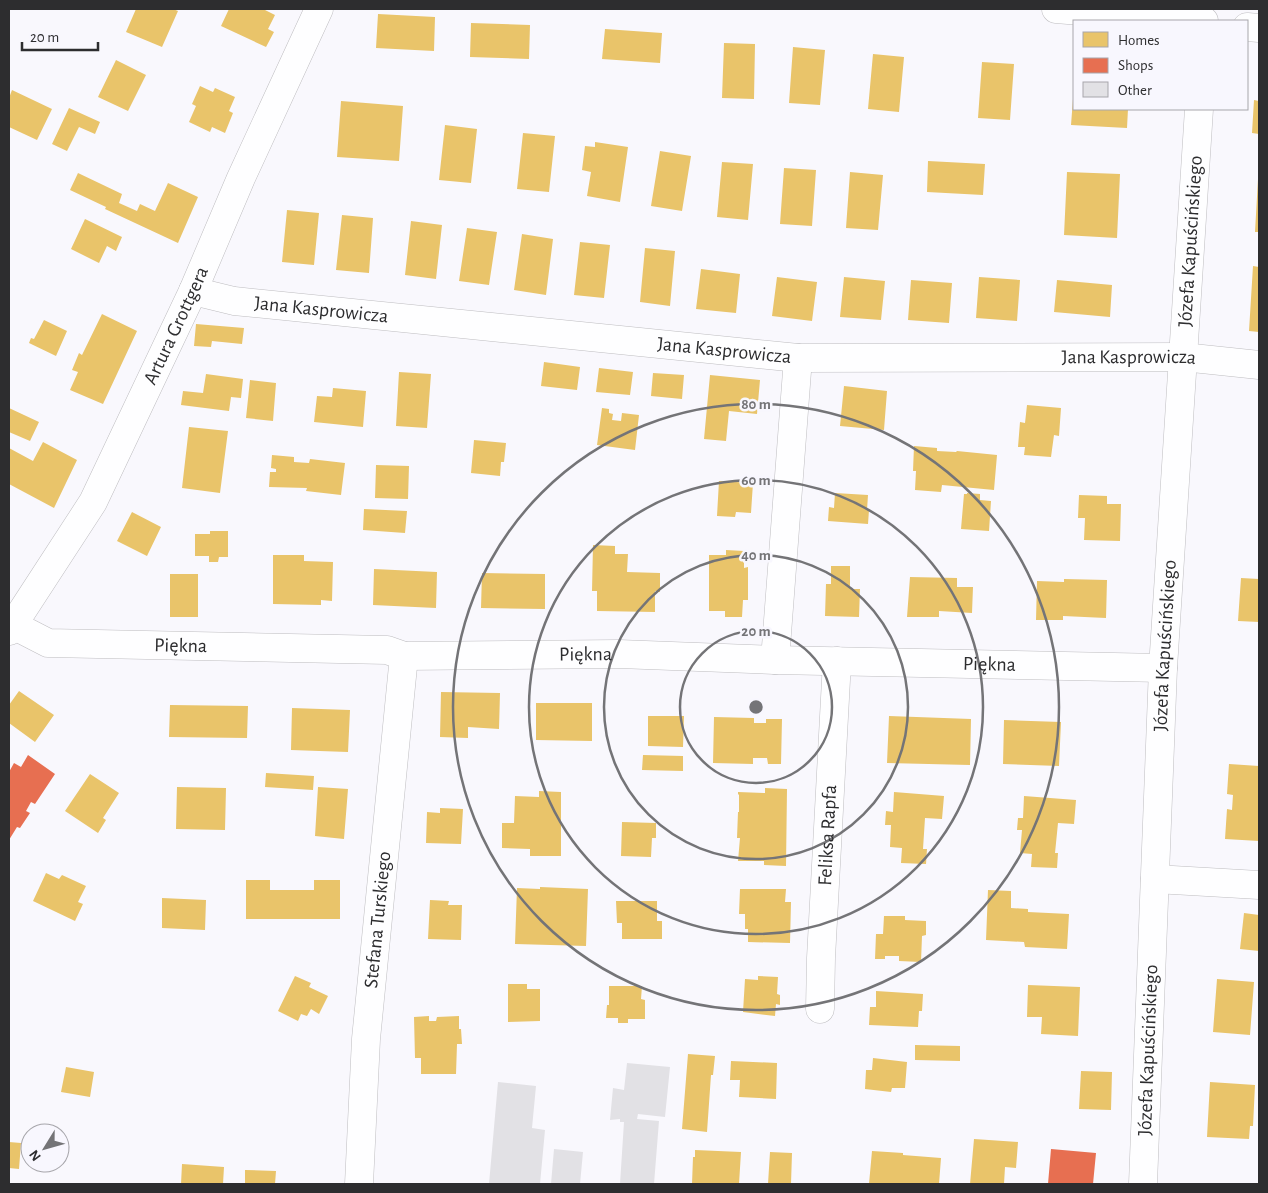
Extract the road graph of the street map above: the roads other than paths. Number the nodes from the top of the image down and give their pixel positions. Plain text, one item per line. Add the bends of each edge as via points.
1 (319, 9) edge
2 (1056, 9) edge
3 (1192, 20) edge
4 (1199, 110) edge
5 (193, 291) junction
6 (1182, 357) junction
7 (798, 358) junction
8 (1259, 365) edge
9 (11, 628) edge
10 (404, 656) junction
11 (775, 660) junction
12 (837, 661) junction
13 (1163, 668) junction
14 (1155, 879) junction
15 (1259, 885) edge
16 (820, 1009) dead end
17 (359, 1184) edge
18 (1143, 1184) edge

1 - 5 street, Artura Grottgera
2 - 3 street
4 - 6 street, Józefa Kapuścińskiego
5 - 7 street, Jana Kasprowicza via 234,301
5 - 9 street, Artura Grottgera via 93,502
6 - 7 street, Jana Kasprowicza
6 - 8 street, Jana Kasprowicza
6 - 13 street, Józefa Kapuścińskiego
7 - 11 street
9 - 10 street, Piękna via 48,643 387,650
10 - 11 street, Piękna via 619,654
10 - 17 street, Stefana Turskiego via 366,1039
11 - 12 street, Piękna
12 - 13 street, Piękna
12 - 16 street, Feliksa Rapfa
13 - 14 street, Józefa Kapuścińskiego
14 - 15 street
14 - 18 street, Józefa Kapuścińskiego

